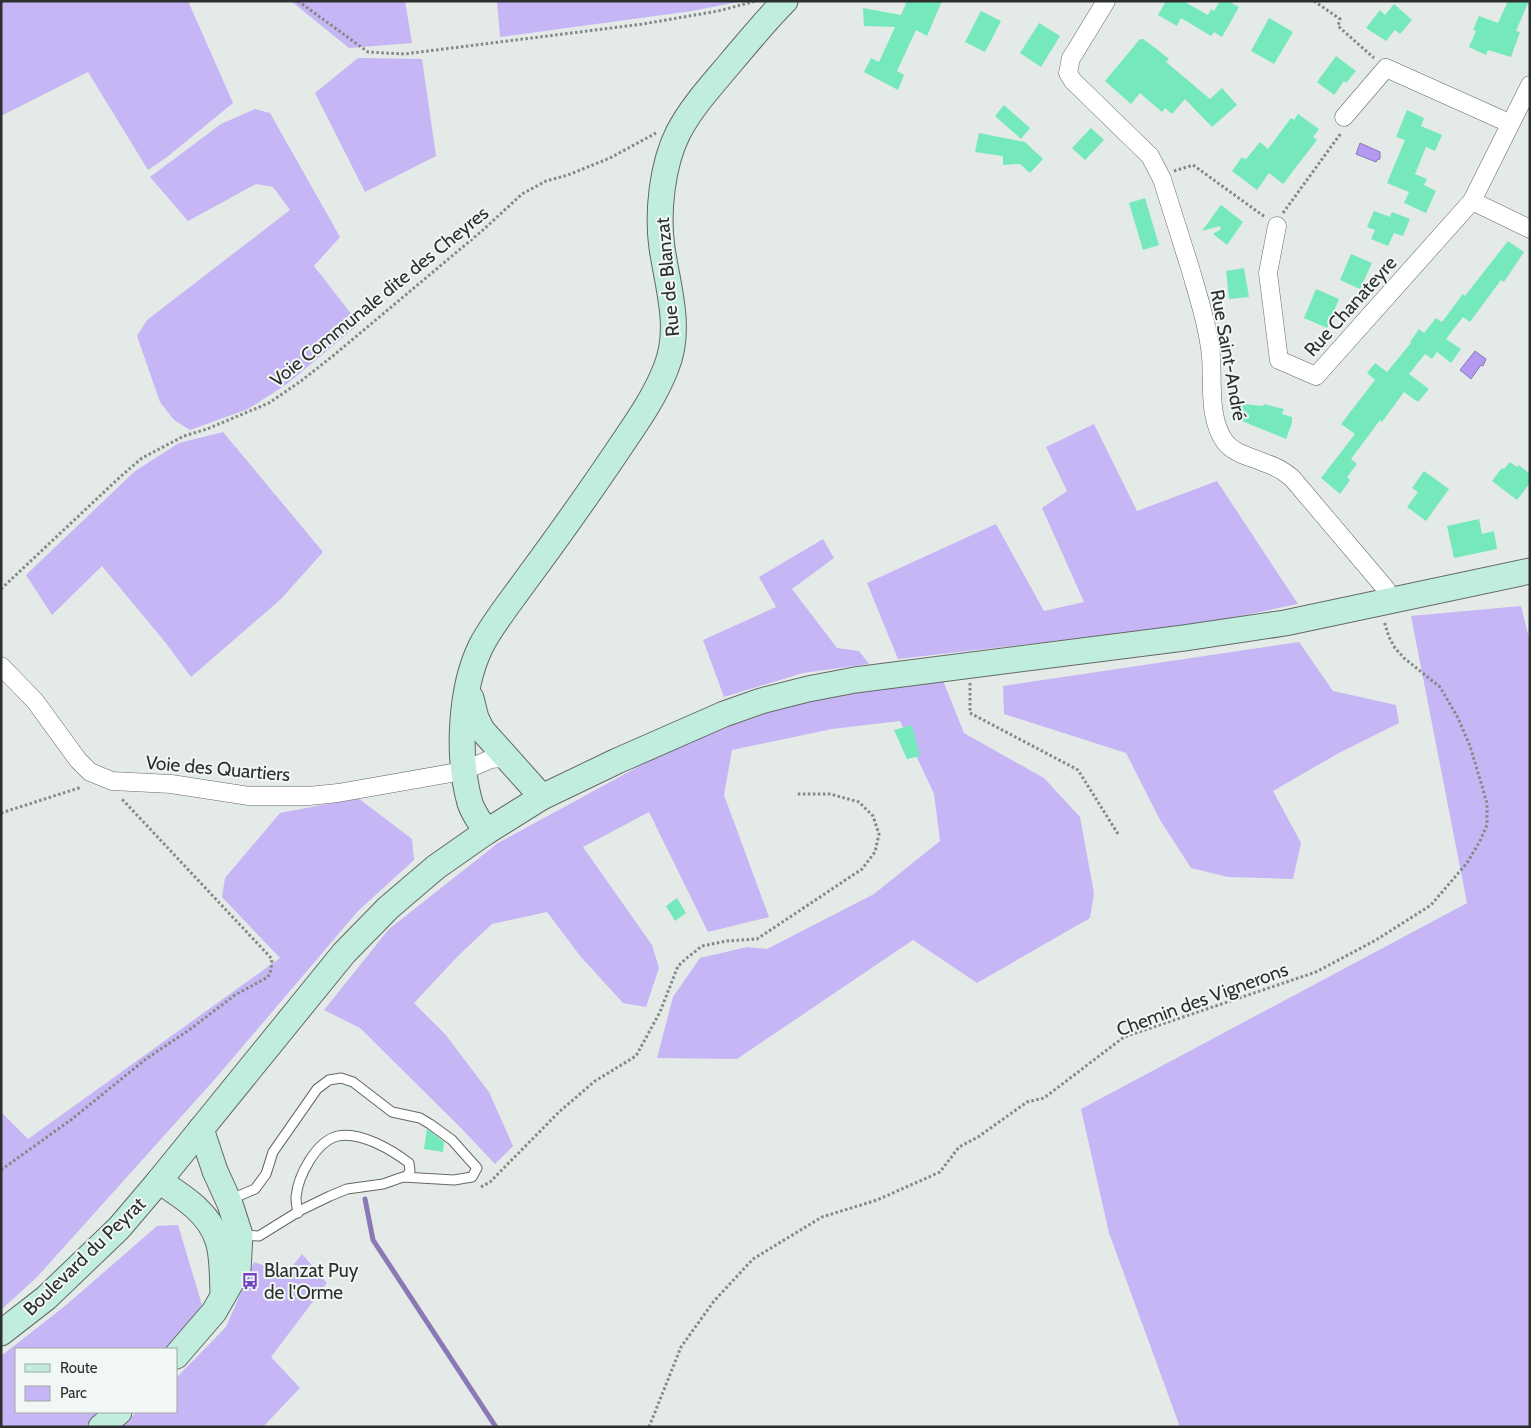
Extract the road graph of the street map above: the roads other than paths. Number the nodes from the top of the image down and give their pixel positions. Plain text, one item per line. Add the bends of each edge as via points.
1 (785, 1) edge
2 (1106, 1) edge
3 (1530, 84) edge
4 (1344, 116) road end
5 (1509, 123) junction
6 (1472, 200) junction
7 (1277, 226) road end
8 (1530, 229) edge
9 (1530, 571) edge
10 (1387, 602) junction
11 (1, 666) edge
12 (469, 683) junction
13 (508, 760) junction
14 (463, 771) junction
15 (542, 797) junction
16 (486, 832) junction
17 (201, 1129) junction
18 (406, 1177) junction
19 (160, 1181) junction
20 (221, 1184) junction
21 (298, 1213) junction
22 (225, 1231) junction
23 (1, 1333) edge
24 (178, 1354) edge
25 (118, 1413) edge
26 (101, 1427) edge

1 - 12 main road, Rue de Blanzat via 707,91 674,144 663,189 660,232 674,334 669,360 658,387 590,493 489,633
2 - 10 street, Rue Saint-André via 1074,52 1068,73 1150,156 1160,175 1203,311 1211,355 1215,421 1221,435 1232,449 1292,478 1386,589
3 - 5 street, Rue Chanateyre
4 - 5 street via 1386,68
5 - 6 street, Rue Chanateyre
6 - 7 street, Rue Chanateyre via 1316,376 1279,360 1268,273
6 - 8 street
9 - 10 main road, Boulevard du Peyrat
10 - 15 main road, Boulevard du Peyrat via 1285,623 808,689 724,714
11 - 14 street, Voie des Quartiers via 35,700 84,767 112,781 171,784 250,796 309,796
12 - 13 main road, Rue de Blanzat via 472,705 482,730
12 - 14 main road, Rue de Blanzat via 463,706
13 - 14 street, Voie des Quartiers via 491,759
13 - 15 main road, Rue de Blanzat
14 - 16 main road, Rue de Blanzat via 471,805
15 - 16 main road, Boulevard du Peyrat
16 - 17 main road, Boulevard du Peyrat via 412,886 344,953
17 - 19 main road, Boulevard du Peyrat
17 - 20 main road
18 - 20 lane via 454,1180 472,1177 477,1168 452,1140 430,1124 420,1118 392,1112 352,1082 341,1078 329,1080 317,1089 273,1152 266,1174 256,1189 236,1197
18 - 21 lane via 348,1189
18 - 21 lane via 410,1171 409,1163 382,1145 356,1136 338,1136 326,1142 304,1171 296,1197
19 - 22 main road
19 - 23 main road, Boulevard du Peyrat via 119,1228 53,1292
20 - 22 main road via 230,1204
21 - 22 lane via 258,1236
22 - 24 main road via 218,1241 223,1296 214,1312
25 - 26 main road

